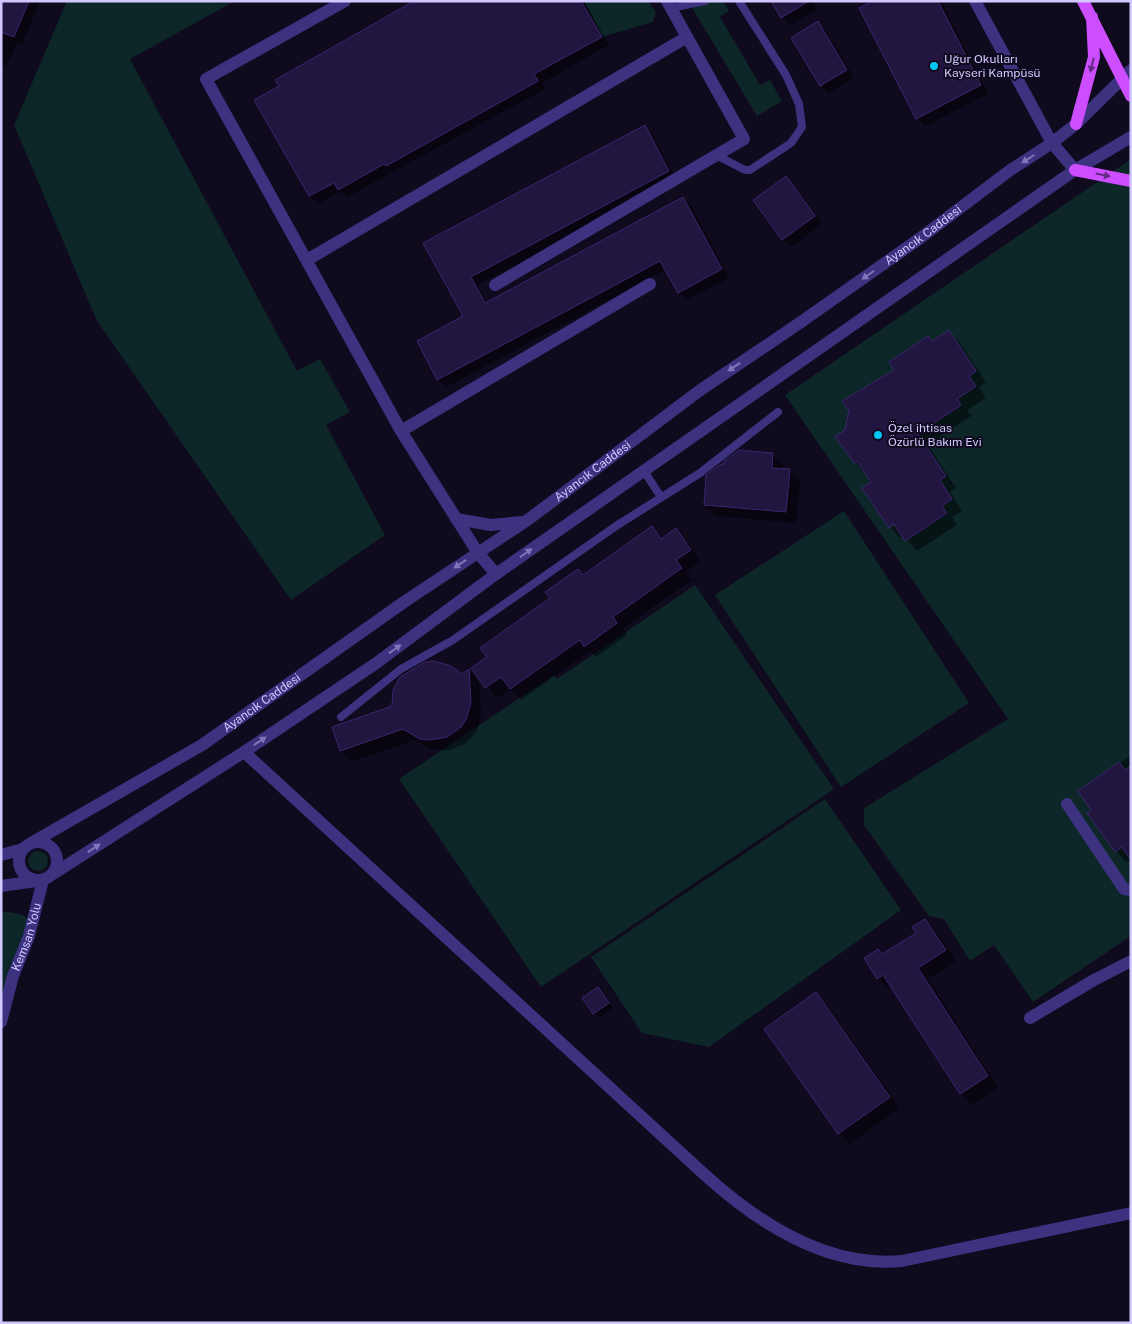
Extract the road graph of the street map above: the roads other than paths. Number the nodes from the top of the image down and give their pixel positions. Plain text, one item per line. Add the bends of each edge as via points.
1 (345, 1) edge
2 (705, 1) edge
3 (739, 1) edge
4 (975, 1) edge
5 (1083, 1) edge
6 (668, 4) edge
7 (1092, 17) junction
8 (687, 37) junction
9 (1131, 70) edge
10 (1121, 80) junction
11 (1131, 96) edge
12 (1076, 124) junction
13 (1131, 137) edge
14 (1052, 143) junction
15 (716, 155) junction
16 (1075, 170) junction
17 (1131, 181) edge
18 (307, 260) junction
19 (650, 284) dead end
20 (495, 285) dead end
21 (778, 412) dead end
22 (401, 430) junction
23 (644, 471) junction
24 (661, 497) junction
25 (456, 518) junction
26 (524, 522) junction
27 (478, 553) junction
28 (496, 574) junction
29 (341, 717) dead end
30 (244, 752) junction
31 (1067, 804) dead end
32 (28, 846) junction
33 (1, 855) edge
34 (45, 878) junction
35 (1, 886) edge
36 (1131, 890) edge
37 (1131, 962) edge
38 (1030, 1018) dead end
39 (1, 1022) edge
40 (1131, 1213) edge

1 - 18 street via 206,78
2 - 6 lane
3 - 15 lane via 786,75 798,104 802,127 791,143 750,170
4 - 14 street
5 - 7 main road
6 - 8 street
7 - 10 main road
7 -> 12 main road via 1094,57
8 - 15 street via 744,139
8 - 18 street
9 - 10 street, Ayancık Caddesi
10 - 11 main road
10 - 12 street, Ayancık Caddesi
12 - 14 street, Ayancık Caddesi
13 - 16 street
14 - 16 street
14 -> 26 street, Ayancık Caddesi via 809,317 699,391
15 - 20 street
16 -> 17 main road
16 - 23 street
18 - 22 street
19 - 22 street
21 - 24 lane via 700,472
22 - 25 street
23 - 24 lane
28 -> 23 street
24 - 29 lane via 453,640 401,669
25 - 26 street via 491,525
25 - 27 street
26 - 27 street, Ayancık Caddesi
27 - 28 street
27 -> 32 street, Ayancık Caddesi via 202,745
30 -> 28 street via 375,664
34 -> 30 street
30 - 40 street via 711,1181 743,1207 788,1234 840,1256 885,1263
31 - 36 street via 1124,889
32 - 33 street, Ayancık Caddesi
32 - 34 street via 20,854 19,866 26,877
32 - 34 street via 46,843 55,851 58,863
34 - 35 street
34 - 39 street, Kemsan Yolu
37 - 38 street

